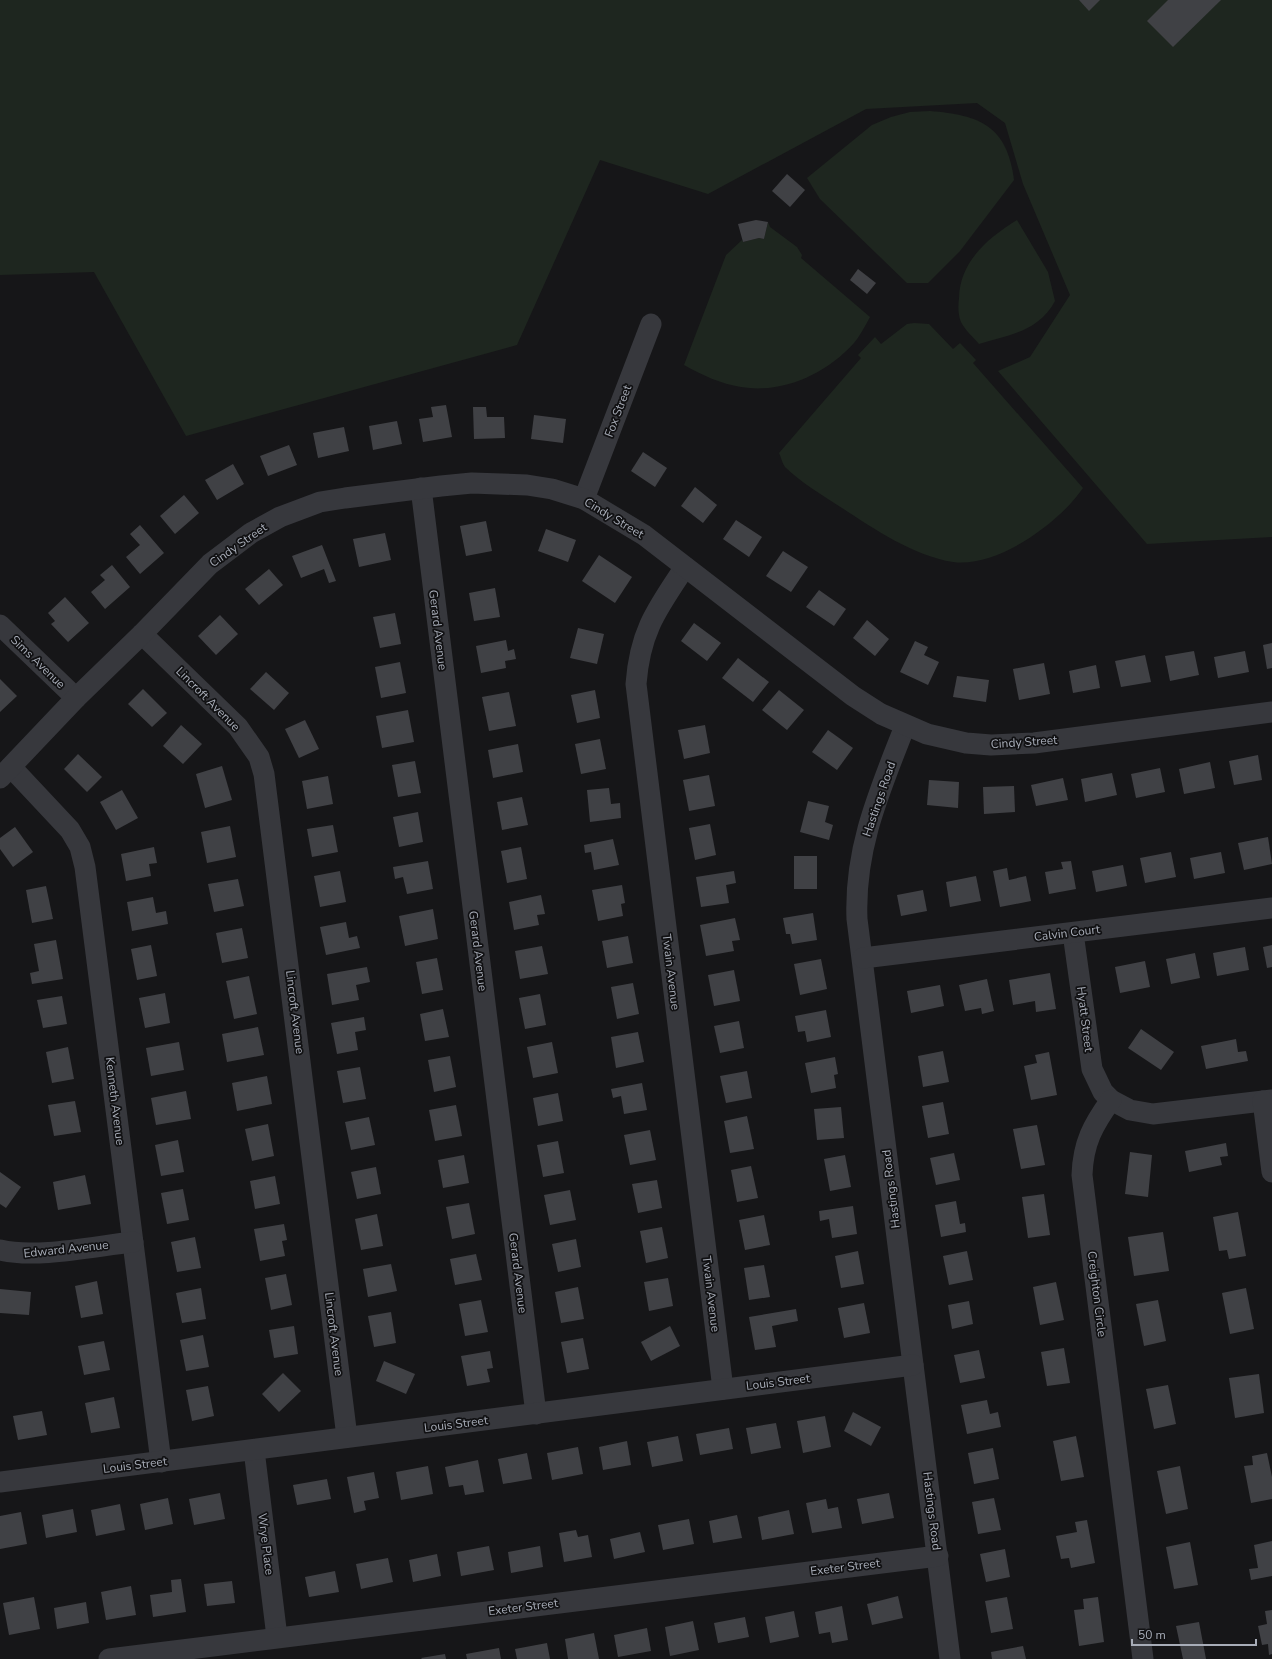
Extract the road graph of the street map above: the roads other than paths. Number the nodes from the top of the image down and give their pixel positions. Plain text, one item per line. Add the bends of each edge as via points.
1 (651, 324) dead end
2 (421, 488) junction
3 (584, 499) junction
4 (685, 567) junction
5 (0, 625) edge
6 (142, 634) junction
7 (76, 698) junction
8 (1272, 712) edge
9 (905, 726) junction
10 (6, 773) edge
11 (1272, 908) edge
12 (1073, 933) junction
13 (863, 958) junction
14 (1111, 1100) junction
15 (1268, 1101) edge
16 (1272, 1172) edge
17 (133, 1242) junction
18 (0, 1250) edge
19 (913, 1365) junction
20 (723, 1389) junction
21 (536, 1414) junction
22 (347, 1438) junction
23 (254, 1450) junction
24 (160, 1462) junction
25 (0, 1482) edge
26 (938, 1556) junction
27 (278, 1637) junction
28 (109, 1659) edge
29 (950, 1659) edge
30 (1143, 1659) edge

1 - 3 street, Fox Street
2 - 3 street, Cindy Street via 472,483 507,484 552,489
2 - 6 street, Cindy Street via 320,502 280,517 251,533 210,564
2 - 21 street, Gerard Avenue
3 - 4 street, Cindy Street via 644,535
4 - 9 street, Cindy Street via 853,696
4 - 20 street, Twain Avenue via 648,626 638,661 636,684
5 - 7 street, Sims Avenue
6 - 7 street, Cindy Street
6 - 22 street, Lincroft Avenue via 238,727 256,752 264,774
7 - 10 street, Cindy Street
8 - 9 street, Cindy Street via 1012,745 966,743
9 - 13 street, Hastings Road via 864,839 856,895
10 - 17 street, Kenneth Avenue via 70,830 80,847 85,867
11 - 12 street, Calvin Court
12 - 13 street, Calvin Court
12 - 14 street, Hyatt Street via 1092,1069 1103,1092
13 - 19 street, Hastings Road
14 - 15 street via 1130,1110 1152,1114
14 - 30 street, Creighton Circle via 1092,1128 1086,1143 1082,1158 1082,1174
15 - 16 street
17 - 18 street, Edward Avenue via 34,1254
17 - 24 street, Kenneth Avenue
19 - 20 street, Louis Street
19 - 26 street, Hastings Road
20 - 21 street, Louis Street
21 - 22 street, Louis Street
22 - 23 street, Louis Street
23 - 24 street, Louis Street
23 - 27 street, Wrye Place
24 - 25 street, Louis Street
26 - 27 street, Exeter Street
26 - 29 street, Hastings Road
27 - 28 street, Exeter Street

